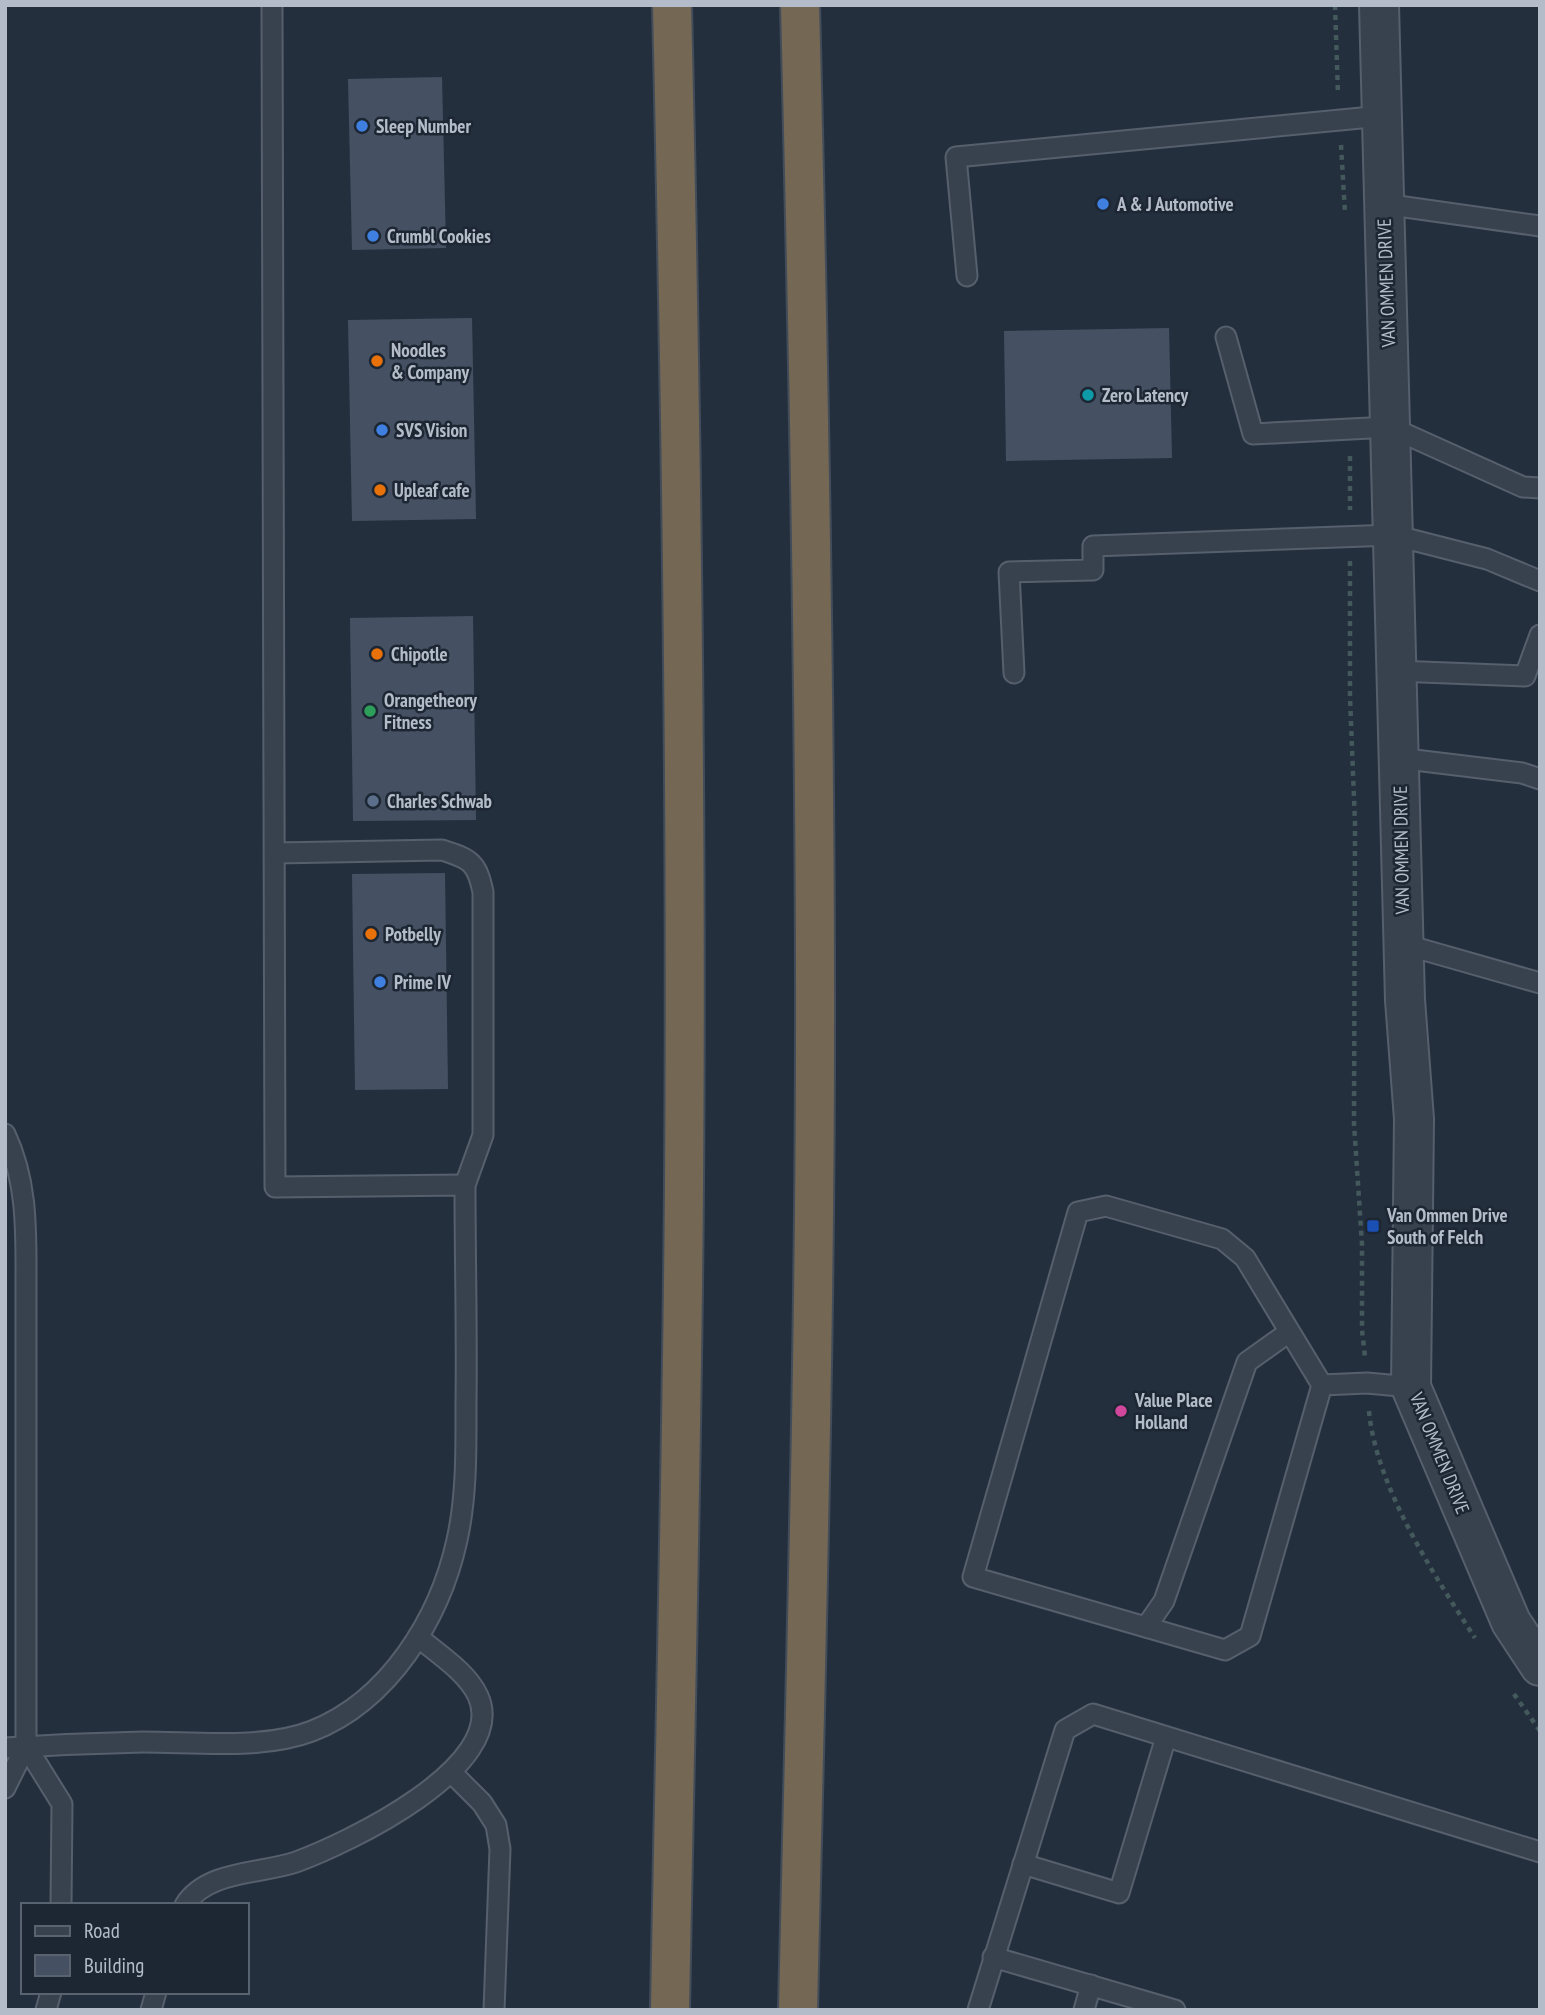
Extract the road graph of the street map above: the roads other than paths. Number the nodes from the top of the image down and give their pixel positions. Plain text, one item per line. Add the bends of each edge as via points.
1 (271, 5) edge
2 (672, 5) edge
3 (800, 5) edge
4 (1379, 5) edge
5 (1382, 116) junction
6 (1384, 204) junction
7 (1540, 226) edge
8 (967, 276) dead end
9 (1226, 337) dead end
10 (1390, 427) junction
11 (1540, 488) edge
12 (1393, 535) junction
13 (1540, 581) edge
14 (1540, 635) edge
15 (1396, 671) junction
16 (1014, 673) dead end
17 (1398, 758) junction
18 (1540, 779) edge
19 (275, 853) junction
20 (1403, 944) junction
21 (1540, 983) edge
22 (5, 1133) edge
23 (465, 1185) junction
24 (1289, 1332) junction
25 (1322, 1385) junction
26 (1412, 1387) junction
27 (1146, 1627) junction
28 (418, 1637) junction
29 (1540, 1666) edge
30 (1166, 1737) junction
31 (26, 1746) junction
32 (5, 1748) edge
33 (451, 1772) junction
34 (5, 1788) edge
35 (1540, 1852) edge
36 (1023, 1864) junction
37 (61, 1903) edge
38 (187, 1903) edge
39 (993, 1957) junction
40 (1091, 1985) junction
41 (494, 2010) edge
42 (670, 2010) edge
43 (798, 2010) edge
44 (978, 2010) edge
45 (1084, 2010) edge
46 (1175, 2010) edge

1 - 19 lane
2 - 42 highway via 680,342 684,922
3 - 43 highway via 815,963 810,1497
4 - 5 street, VAN OMMEN DRIVE
5 - 6 street, VAN OMMEN DRIVE
5 - 8 lane via 956,157
6 - 7 lane
6 - 10 street, VAN OMMEN DRIVE
9 - 10 lane via 1253,434
10 - 11 lane via 1523,487
10 - 12 street, VAN OMMEN DRIVE
12 - 13 lane via 1487,559
12 - 15 street, VAN OMMEN DRIVE
12 - 16 lane via 1093,545 1093,569 1009,572
14 - 15 lane via 1525,676
15 - 17 street, VAN OMMEN DRIVE
17 - 18 lane
17 - 20 street, VAN OMMEN DRIVE
19 - 23 lane via 275,1187
19 - 23 lane via 442,850 462,856 478,870 483,892 483,1135
20 - 21 lane
20 - 26 street, VAN OMMEN DRIVE via 1414,1119
22 - 31 lane via 15,1153 26,1214
23 - 28 lane via 463,1508 449,1567
24 - 25 lane
24 - 27 lane via 1247,1362 1164,1601
24 - 27 lane via 1244,1258 1222,1239 1106,1206 1078,1212 973,1577
25 - 26 lane
25 - 27 lane via 1250,1636 1225,1650
26 - 29 street, VAN OMMEN DRIVE via 1511,1622
28 - 31 lane via 372,1691 345,1713 311,1731 248,1742
28 - 33 lane via 465,1678 478,1697 483,1716 468,1756
30 - 35 lane
30 - 36 lane via 1093,1714 1065,1730
30 - 36 lane via 1119,1894
31 - 32 lane
31 - 34 lane
31 - 37 lane via 62,1804
33 - 38 lane via 377,1825 294,1863 210,1884
33 - 41 lane via 482,1803 496,1825 500,1849
36 - 39 lane
39 - 40 lane
39 - 44 lane
40 - 45 lane
40 - 46 lane

